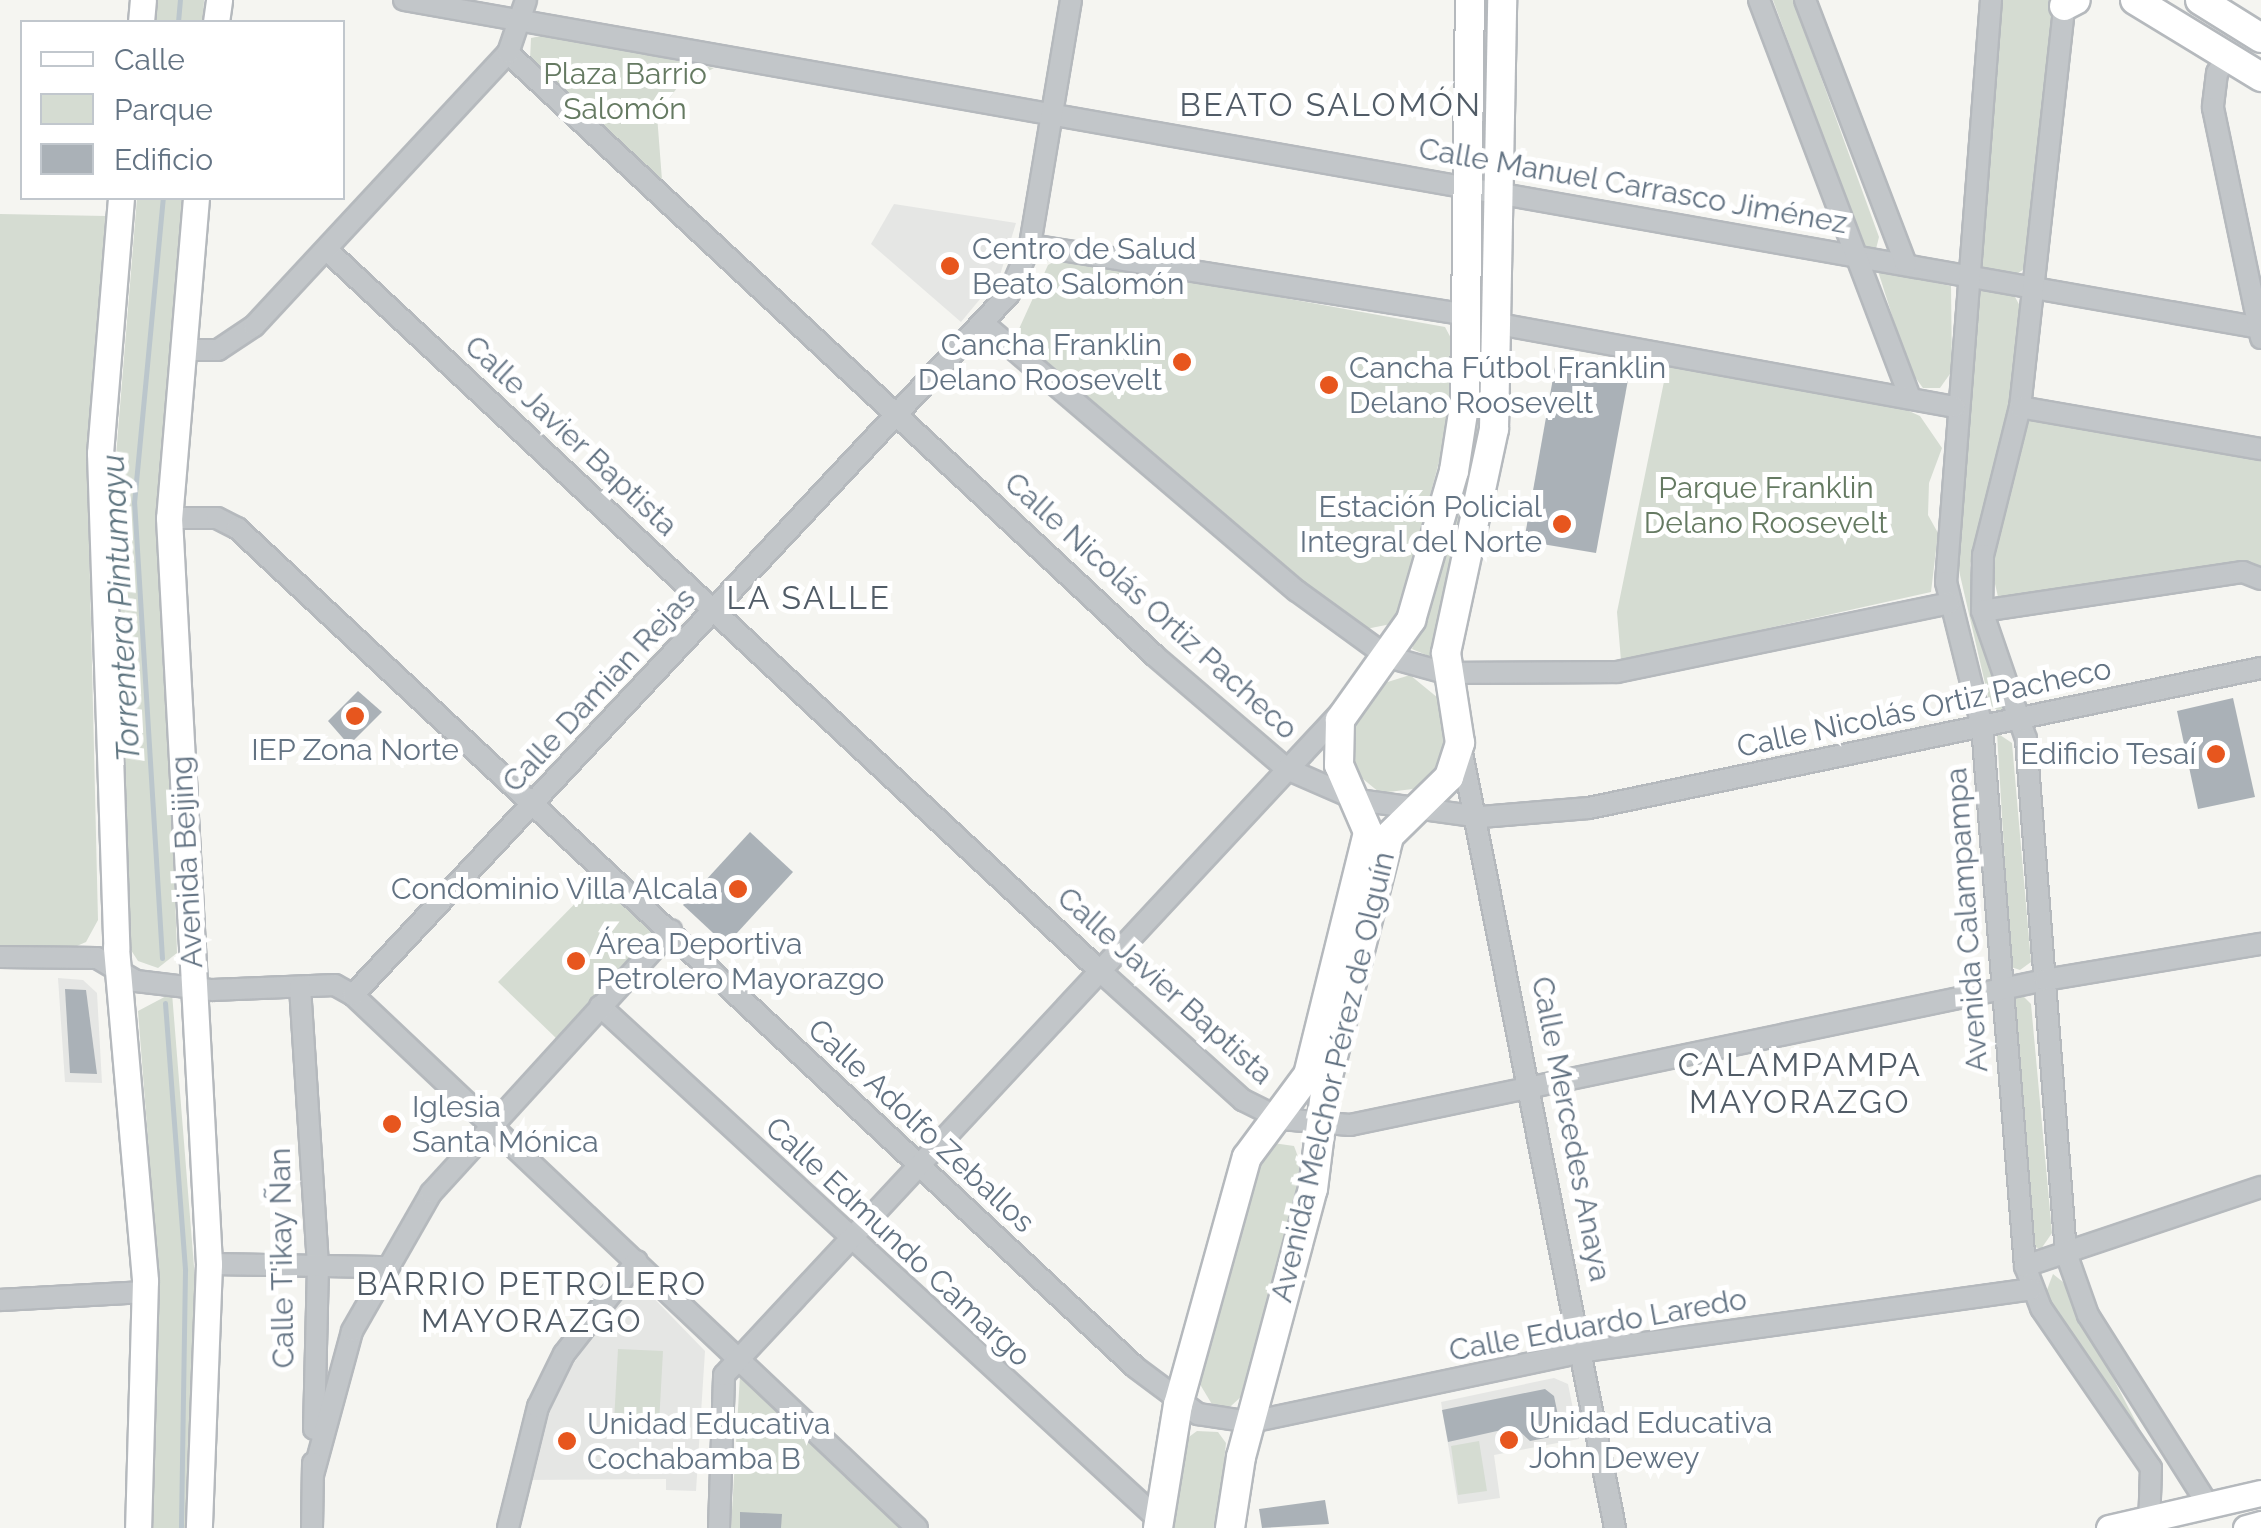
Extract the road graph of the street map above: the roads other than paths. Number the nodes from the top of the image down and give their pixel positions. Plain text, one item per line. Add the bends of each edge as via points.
1 (404, 0) edge
2 (1071, 0) edge
3 (1470, 0) edge
4 (1502, 0) edge
5 (1759, 0) edge
6 (1805, 0) edge
7 (1991, 0) edge
8 (2135, 0) edge
9 (2200, 0) edge
10 (2067, 2) edge
11 (524, 10) edge
12 (2261, 38) edge
13 (508, 53) junction
14 (2228, 56) junction
15 (2261, 76) edge
16 (1052, 116) junction
17 (1469, 187) junction
18 (1500, 192) junction
19 (122, 200) edge
20 (196, 200) edge
21 (1030, 245) junction
22 (326, 250) junction
23 (1853, 256) junction
24 (1906, 264) junction
25 (1967, 276) junction
26 (2031, 287) junction
27 (1466, 316) junction
28 (984, 324) junction
29 (1498, 324) junction
30 (2260, 331) edge
31 (182, 350) junction
32 (1910, 398) junction
33 (1955, 407) junction
34 (2020, 407) junction
35 (898, 415) junction
36 (2261, 448) edge
37 (168, 518) junction
38 (2261, 579) edge
39 (1949, 603) junction
40 (714, 609) junction
41 (1982, 611) junction
42 (1388, 657) junction
43 (2261, 668) edge
44 (1446, 673) junction
45 (1348, 703) junction
46 (2023, 718) junction
47 (1982, 726) junction
48 (1460, 743) junction
49 (1287, 769) junction
50 (1358, 800) junction
51 (534, 806) junction
52 (1415, 810) junction
53 (1481, 817) junction
54 (671, 930) junction
55 (2261, 944) edge
56 (0, 957) edge
57 (1100, 971) junction
58 (119, 973) junction
59 (2045, 980) junction
60 (300, 986) junction
61 (194, 988) junction
62 (2002, 989) junction
63 (353, 995) junction
64 (600, 1006) junction
65 (1532, 1088) junction
66 (1281, 1119) junction
67 (488, 1126) junction
68 (1322, 1126) junction
69 (919, 1167) junction
70 (2261, 1187) edge
71 (850, 1242) junction
72 (2066, 1253) junction
73 (637, 1262) junction
74 (209, 1264) junction
75 (318, 1266) junction
76 (2025, 1266) junction
77 (383, 1267) junction
78 (2032, 1289) junction
79 (144, 1292) junction
80 (0, 1300) edge
81 (1584, 1352) junction
82 (742, 1358) junction
83 (1178, 1405) junction
84 (1250, 1422) junction
85 (2168, 1447) junction
86 (2148, 1462) junction
87 (312, 1475) junction
88 (2261, 1493) edge
89 (2208, 1505) junction
90 (1158, 1523) edge
91 (2148, 1524) edge
92 (2261, 1524) edge
93 (138, 1528) edge
94 (200, 1528) edge
95 (312, 1528) edge
96 (508, 1528) edge
97 (719, 1528) edge
98 (917, 1528) edge
99 (1230, 1528) edge
100 (1614, 1528) edge
101 (2108, 1528) edge
102 (2246, 1528) edge

1 - 11 street, Calle Manuel Carrasco Jiménez
2 - 16 street, Calle Damian Rejas
3 - 17 highway
4 - 18 highway
5 - 23 street
6 - 24 street
7 - 25 street, Avenida Calampampa
8 - 14 highway
9 - 12 highway
10 - 26 street
11 - 13 street
11 - 16 street, Calle Manuel Carrasco Jiménez
13 - 22 street
13 - 35 street, Calle Nicolás Ortiz Pacheco
14 - 15 highway
14 - 30 street via 2217,74 2213,108
16 - 17 street, Calle Manuel Carrasco Jiménez
16 - 21 street, Calle Damian Rejas
17 - 18 street, Calle Manuel Carrasco Jiménez
17 - 27 highway
18 - 23 street, Calle Manuel Carrasco Jiménez
18 - 29 highway
19 - 58 main road via 100,454
20 - 31 main road, Avenida Beijing
21 - 27 street
21 - 28 street, Calle Damian Rejas via 1016,282
22 - 31 street via 240,338 218,350
22 - 40 street, Calle Javier Baptista
23 - 24 street, Calle Manuel Carrasco Jiménez
23 - 32 street
24 - 25 street, Calle Manuel Carrasco Jiménez
25 - 26 street, Calle Manuel Carrasco Jiménez
25 - 33 street, Avenida Calampampa
26 - 30 street, Calle Manuel Carrasco Jiménez
26 - 34 street
27 - 42 highway via 1454,471 1424,586
28 - 35 street, Calle Damian Rejas
28 - 42 street via 1243,547
29 - 32 street
29 - 44 highway via 1494,429 1449,619
31 - 37 main road, Avenida Beijing
32 - 33 street
33 - 39 street, Avenida Calampampa
34 - 36 street
34 - 41 street via 1982,555
35 - 40 street, Calle Damian Rejas
35 - 49 street, Calle Nicolás Ortiz Pacheco
37 - 51 street, Calle Adolfo Zeballos via 217,518 237,528
37 - 61 main road, Avenida Beijing
38 - 41 street via 2243,572
39 - 44 street via 1616,672
39 - 47 street, Avenida Calampampa
40 - 51 street, Calle Damian Rejas
40 - 57 street, Calle Javier Baptista
41 - 46 street
42 - 44 street
42 - 45 highway
43 - 46 street, Calle Nicolás Ortiz Pacheco
44 - 48 highway
45 - 49 street
45 - 50 highway via 1336,748
46 - 47 street, Calle Nicolás Ortiz Pacheco
46 - 59 street
47 - 53 street, Calle Nicolás Ortiz Pacheco via 1589,808
47 - 62 street, Avenida Calampampa
48 - 52 highway via 1449,777
48 - 53 street, Calle Mercedes Anaya
49 - 50 street, Calle Nicolás Ortiz Pacheco
49 - 57 street
50 - 52 street, Calle Nicolás Ortiz Pacheco
50 - 66 highway, Avenida Melchor Pérez de Olguín via 1368,832 1308,1075
51 - 54 street, Calle Adolfo Zeballos
51 - 63 street, Calle Damian Rejas
52 - 53 street, Calle Nicolás Ortiz Pacheco
52 - 68 highway, Avenida Melchor Pérez de Olguín via 1389,836
53 - 65 street, Calle Mercedes Anaya
54 - 64 street
54 - 69 street, Calle Adolfo Zeballos
55 - 59 street, Calle Javier Baptista
56 - 58 street via 97,958
57 - 66 street, Calle Javier Baptista via 1243,1100
57 - 69 street
58 - 61 street
58 - 79 main road
59 - 62 street, Calle Javier Baptista
59 - 72 street
60 - 61 street
60 - 63 street via 336,985
60 - 75 street, Calle T'ikay Ñan
61 - 74 main road, Avenida Beijing
62 - 65 street, Calle Javier Baptista
62 - 76 street, Avenida Calampampa
63 - 67 street
64 - 67 street
64 - 71 street, Calle Edmundo Camargo
65 - 68 street, Calle Javier Baptista
65 - 81 street, Calle Mercedes Anaya
66 - 68 street, Calle Javier Baptista
66 - 83 highway, Avenida Melchor Pérez de Olguín via 1247,1157
67 - 73 street
67 - 77 street via 430,1192
68 - 84 highway, Avenida Melchor Pérez de Olguín via 1313,1190
69 - 71 street
69 - 83 street, Calle Adolfo Zeballos
70 - 72 street
71 - 82 street
71 - 90 street, Calle Edmundo Camargo
72 - 76 street
72 - 85 street via 2088,1315
73 - 82 street
73 - 96 street via 586,1321 538,1407
74 - 75 street
74 - 94 main road, Avenida Beijing
75 - 77 street
75 - 87 street, Calle T'ikay Ñan
76 - 78 street, Avenida Calampampa
77 - 87 street via 347,1348
78 - 81 street, Calle Eduardo Laredo
78 - 86 street, Avenida Calampampa
79 - 80 street
79 - 93 main road
81 - 84 street, Calle Eduardo Laredo
81 - 100 street, Calle Mercedes Anaya
82 - 97 street via 724,1375
82 - 98 street
83 - 84 street, Calle Eduardo Laredo
83 - 90 highway, Avenida Melchor Pérez de Olguín
84 - 99 highway, Avenida Melchor Pérez de Olguín
85 - 86 street
85 - 89 street
86 - 91 street
87 - 95 street, Calle T'ikay Ñan
88 - 89 main road
89 - 91 main road
91 - 101 main road
92 - 102 main road

